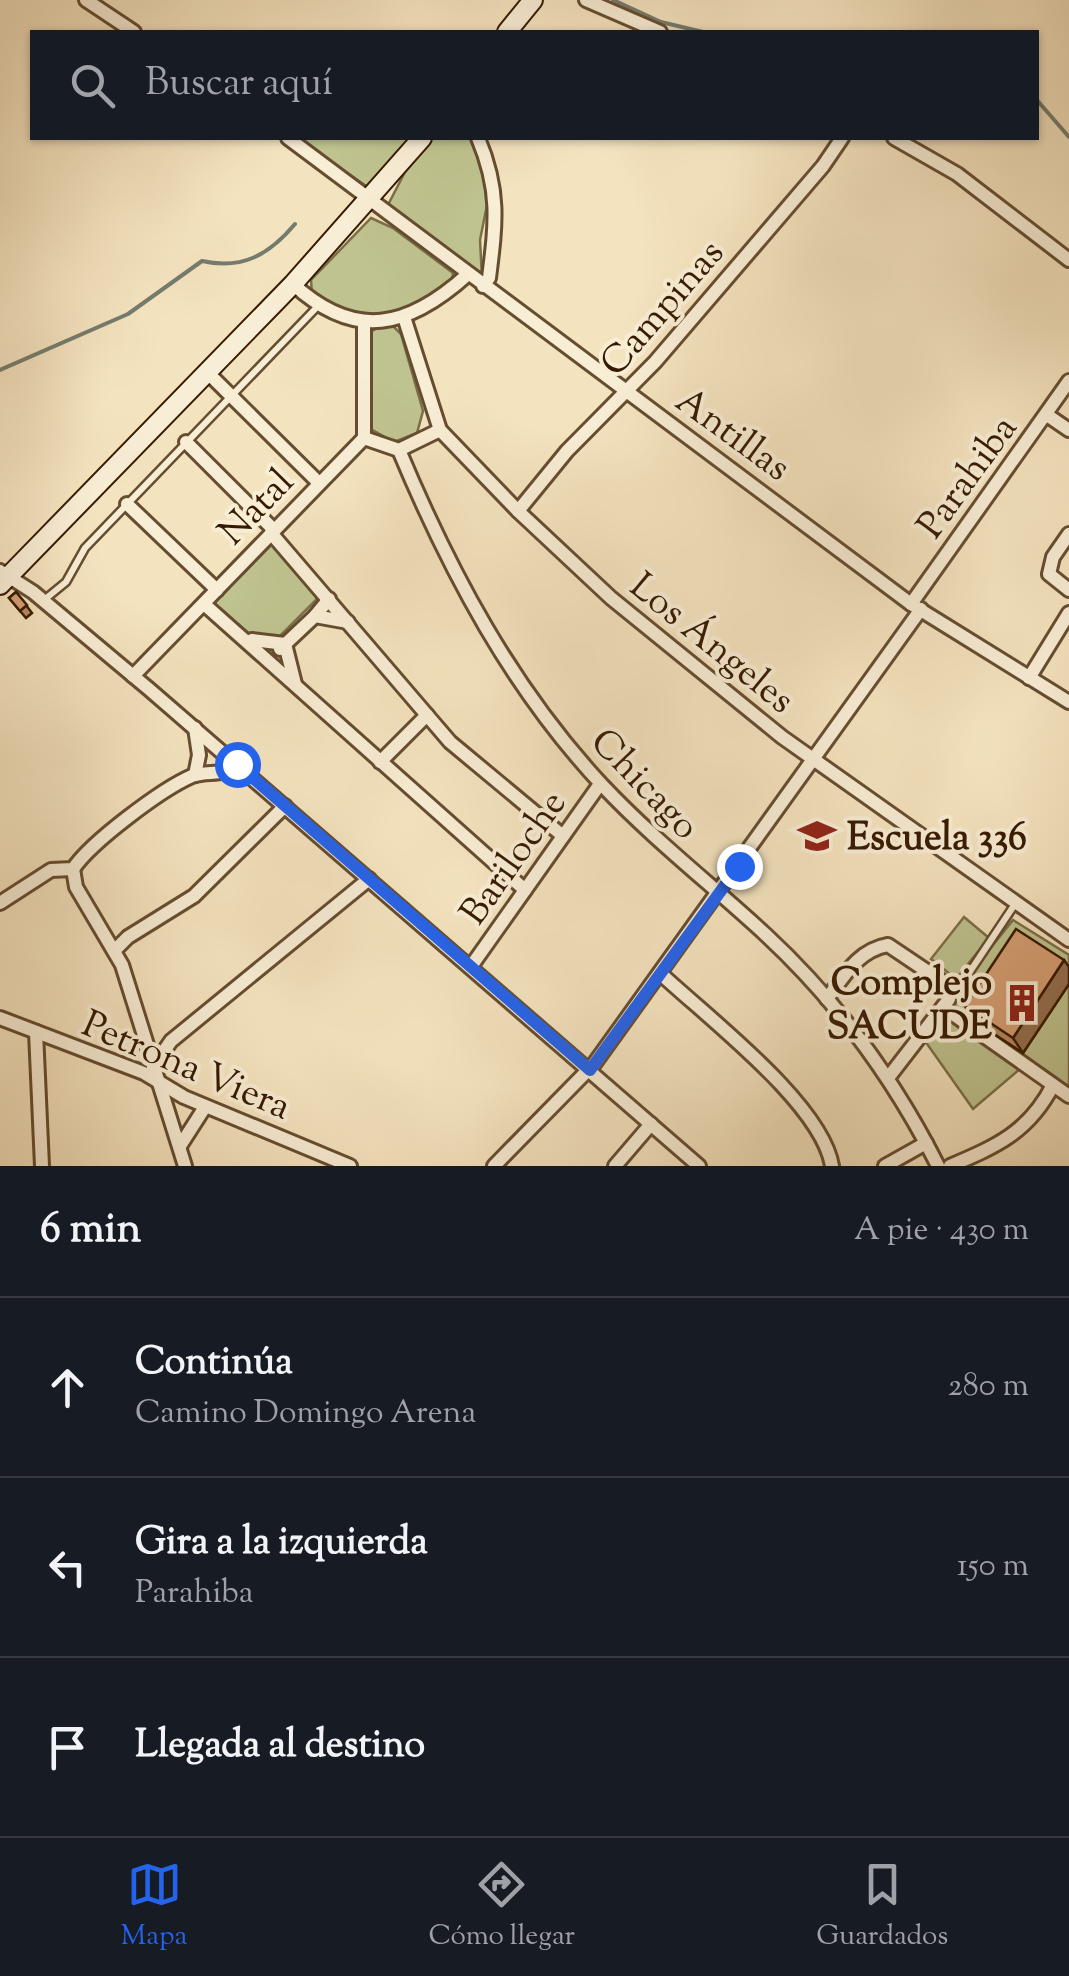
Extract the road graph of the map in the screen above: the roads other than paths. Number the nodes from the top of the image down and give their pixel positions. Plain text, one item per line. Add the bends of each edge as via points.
1 (86, 0) edge
2 (532, 0) edge
3 (586, 0) edge
4 (131, 30) edge
5 (508, 30) edge
6 (655, 30) edge
7 (291, 140) edge
8 (420, 140) edge
9 (479, 140) edge
10 (841, 140) edge
11 (898, 140) edge
12 (370, 201) junction
13 (1069, 260) edge
14 (467, 275) junction
15 (293, 284) junction
16 (482, 286) junction
17 (318, 306) junction
18 (404, 317) junction
19 (364, 321) junction
20 (207, 372) junction
21 (1069, 381) edge
22 (627, 392) junction
23 (231, 397) junction
24 (1047, 415) junction
25 (440, 430) junction
26 (1069, 430) edge
27 (364, 438) junction
28 (186, 442) junction
29 (399, 450) junction
30 (319, 484) junction
31 (127, 504) junction
32 (518, 511) junction
33 (273, 532) junction
34 (1069, 534) edge
35 (3, 577) edge
36 (217, 590) junction
37 (1069, 590) edge
38 (329, 599) junction
39 (44, 600) junction
40 (204, 604) junction
41 (916, 607) junction
42 (1069, 613) edge
43 (314, 616) junction
44 (348, 622) junction
45 (249, 640) junction
46 (286, 644) junction
47 (270, 659) junction
48 (134, 676) junction
49 (1029, 678) junction
50 (296, 686) junction
51 (1069, 702) edge
52 (427, 715) junction
53 (195, 728) junction
54 (814, 760) junction
55 (380, 762) junction
56 (237, 764) junction
57 (194, 775) junction
58 (600, 784) junction
59 (285, 806) junction
60 (563, 836) junction
61 (73, 869) junction
62 (369, 879) junction
63 (525, 890) junction
64 (719, 894) junction
65 (1016, 903) junction
66 (0, 904) edge
67 (1069, 940) edge
68 (114, 951) junction
69 (472, 965) junction
70 (660, 973) junction
71 (951, 990) junction
72 (827, 999) junction
73 (942, 1007) junction
74 (0, 1018) edge
75 (36, 1032) junction
76 (150, 1069) junction
77 (590, 1070) junction
78 (888, 1078) junction
79 (162, 1084) junction
80 (1053, 1085) junction
81 (1069, 1096) edge
82 (205, 1107) junction
83 (651, 1124) junction
84 (926, 1143) junction
85 (180, 1146) junction
86 (682, 1161) edge
87 (42, 1166) edge
88 (185, 1166) edge
89 (350, 1166) edge
90 (494, 1166) edge
91 (615, 1166) edge
92 (699, 1166) edge
93 (832, 1166) edge
94 (885, 1166) edge
95 (938, 1166) edge
96 (950, 1166) edge

1 - 4 street
2 - 5 main road
3 - 6 street
7 - 12 street, Antillas
8 - 12 main road
9 - 16 street via 495,192 490,269
10 - 22 street, Campinas
11 - 13 street via 957,174
12 - 14 street, Antillas
12 - 15 main road
14 - 16 street, Antillas
14 - 18 street
15 - 17 street
15 - 20 main road
16 - 22 street, Antillas
17 - 19 street
17 - 23 lane
18 - 19 street
18 - 25 street, Los Ángeles
19 - 27 street
20 - 23 street
20 - 35 main road
21 - 24 street, Parahiba
22 - 32 street, Campinas
22 - 41 street, Antillas
23 - 28 lane
23 - 30 street
24 - 26 street
24 - 41 street, Parahiba
25 - 29 street
25 - 32 street, Los Ángeles
27 - 29 street
27 - 30 street, Natal
28 - 31 lane
28 - 33 street
29 - 58 street, Chicago via 484,629
30 - 33 street, Natal
31 - 36 street
31 - 39 lane
32 - 54 street, Los Ángeles via 611,598
33 - 36 street, Natal
33 - 38 street
34 - 37 street via 1049,574
35 - 39 street
36 - 40 street, Natal
38 - 43 street
38 - 44 street
39 - 48 street
40 - 45 street
40 - 48 street, Natal
41 - 49 street, Antillas
41 - 54 street, Parahiba
42 - 49 street
43 - 44 street
43 - 46 street
44 - 52 street
45 - 46 street
45 - 47 street
46 - 47 street
46 - 50 street
47 - 50 street
48 - 53 street
49 - 51 street, Antillas
50 - 55 street
52 - 55 street
52 - 60 street via 469,761
53 - 56 street
53 - 57 street
54 - 64 street, Parahiba
54 - 65 street, Los Ángeles
55 - 63 street
56 - 57 street via 230,771
56 - 59 street
57 - 61 street via 116,827
58 - 60 street, Bariloche
58 - 64 street, Chicago
59 - 62 street
59 - 68 street via 194,896
60 - 63 street, Bariloche
61 - 66 street via 51,870
61 - 68 street via 76,887
62 - 69 street
62 - 76 street via 172,1040
63 - 69 street, Bariloche
64 - 70 street, Parahiba
64 - 72 street, Chicago
65 - 67 street, Los Ángeles
65 - 71 lane via 961,985
68 - 76 street
69 - 77 street
70 - 77 street, Parahiba
70 - 93 street via 804,1108 826,1141
71 - 72 street via 888,945 854,962
71 - 73 street
72 - 78 street, Chicago
73 - 78 street
73 - 80 street
74 - 75 street, Petrona Viera
75 - 76 street, Petrona Viera
75 - 87 street
76 - 79 street, Petrona Viera
77 - 83 street
77 - 90 street, Parahiba
78 - 84 street, Chicago
79 - 82 street, Petrona Viera
79 - 85 street
80 - 81 street
80 - 96 street via 1015,1136
82 - 85 street
82 - 89 street, Petrona Viera
83 - 86 street
83 - 91 street
84 - 94 street
84 - 95 street, Chicago
85 - 88 street
86 - 92 street

